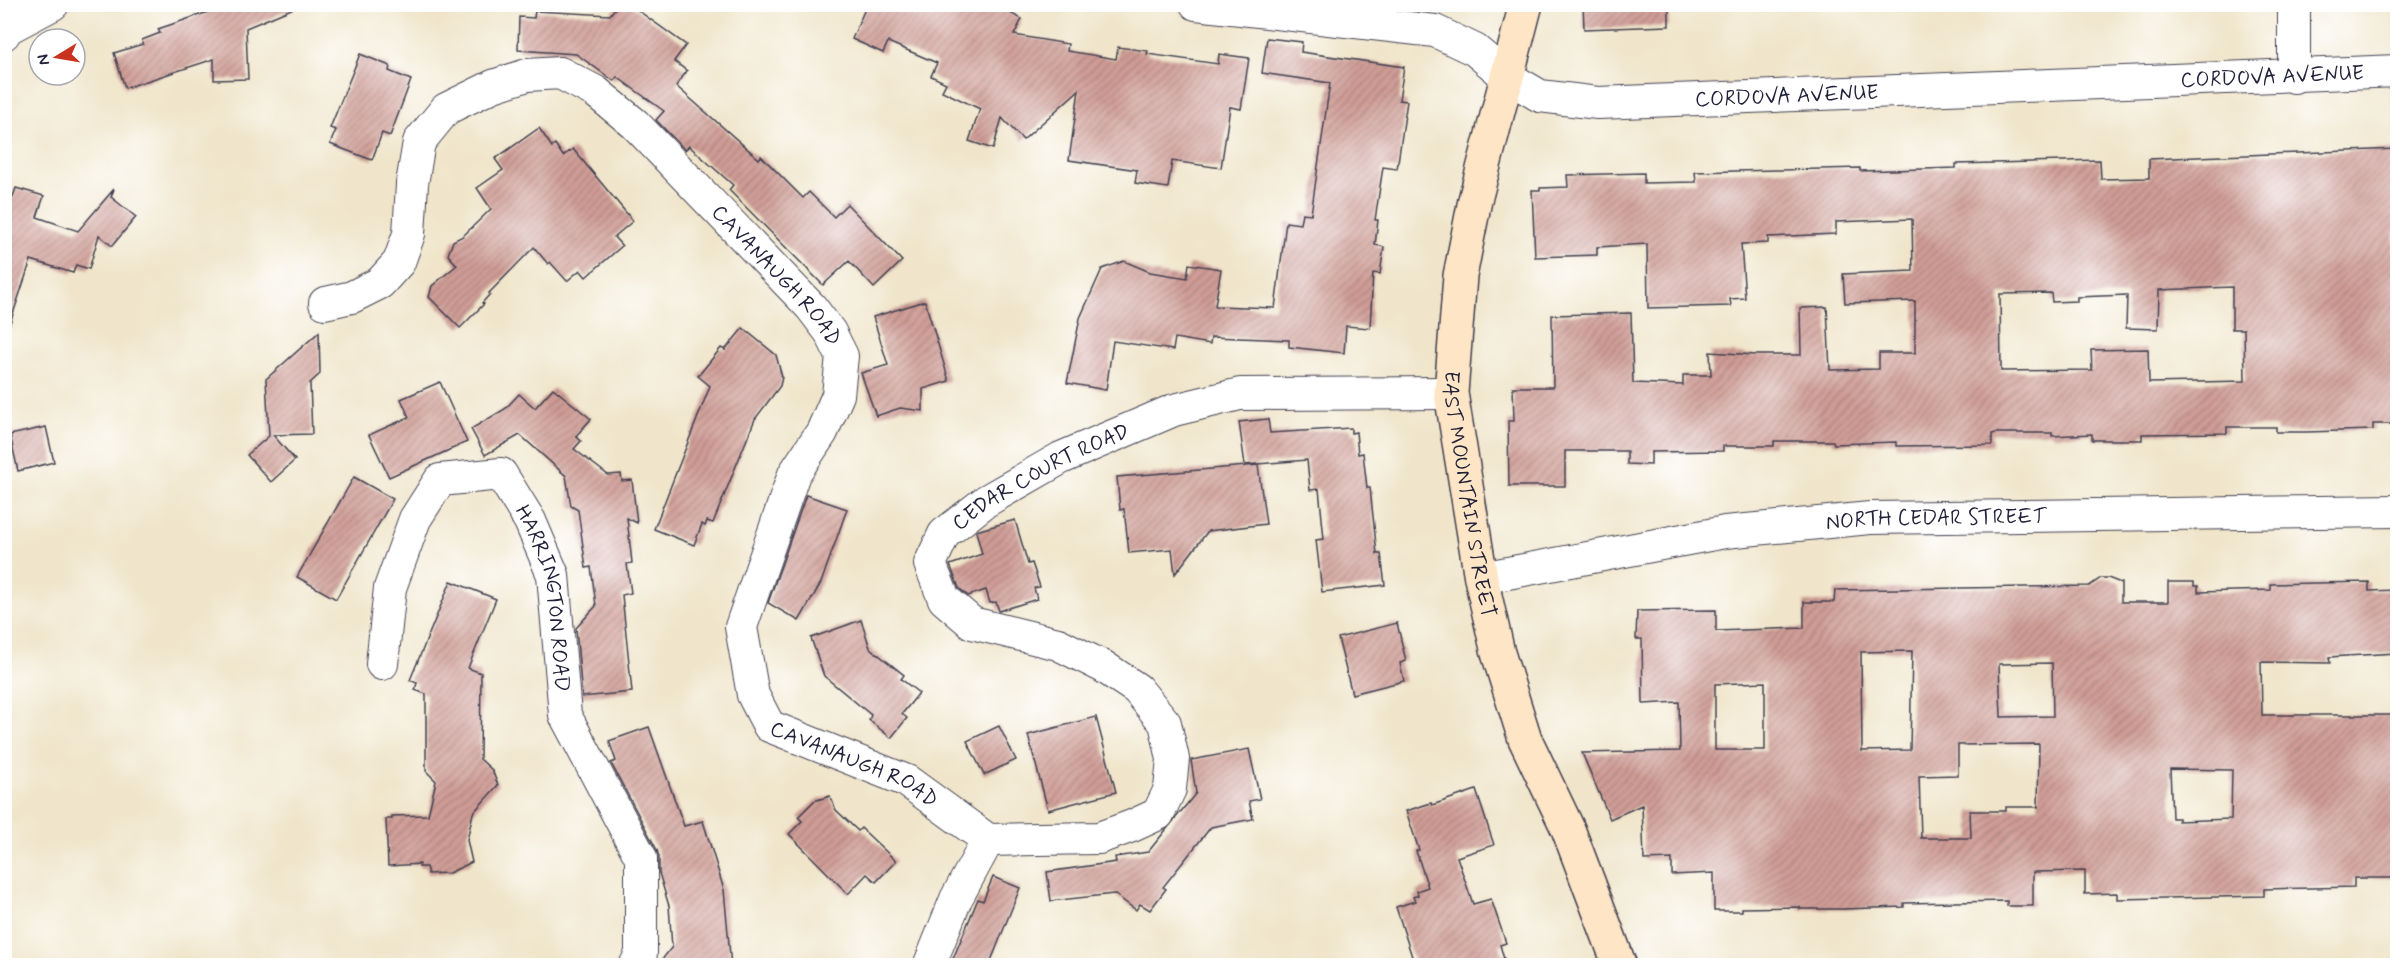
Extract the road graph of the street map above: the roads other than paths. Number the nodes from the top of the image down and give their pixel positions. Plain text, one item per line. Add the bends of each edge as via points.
1 (53, 4) edge
2 (1196, 4) edge
3 (1526, 4) edge
4 (2294, 4) edge
5 (4, 34) edge
6 (2397, 71) edge
7 (1506, 76) junction
8 (2294, 77) junction
9 (326, 303) dead end
10 (1451, 393) junction
11 (2397, 511) edge
12 (1481, 578) junction
13 (382, 664) dead end
14 (987, 840) junction
15 (635, 966) edge
16 (929, 966) edge
17 (1620, 966) edge

1 - 5 street via 6,29
2 - 7 street, CORDOVA AVENUE via 1435,31 1475,50
3 - 7 street, EAST MOUNTAIN STREET
4 - 8 street
6 - 8 street, CORDOVA AVENUE
7 - 8 street, CORDOVA AVENUE via 1540,96 1598,103
7 - 10 street, EAST MOUNTAIN STREET via 1461,276
9 - 14 street, CAVANAUGH ROAD via 352,297 380,283 399,262 409,234 419,142 446,109 493,86 527,75 560,73 596,92 627,118 811,307 842,356 838,395 822,432 794,474 741,627 753,695 769,726 907,781
10 - 12 street, EAST MOUNTAIN STREET
10 - 14 street, CEDAR COURT ROAD via 1240,394 1183,407 1061,458 986,501 944,534 930,564 944,599 972,623 1058,644 1137,689 1165,723 1173,759 1170,789 1158,814 1132,826 1099,838
11 - 12 street, NORTH CEDAR STREET via 1869,518 1725,532
12 - 17 street, EAST MOUNTAIN STREET via 1498,653 1525,739 1568,829
13 - 15 street, HARRINGTON ROAD via 390,588 415,519 440,480 501,474 530,521 553,575 565,715 641,858 641,954
14 - 16 street via 956,899

